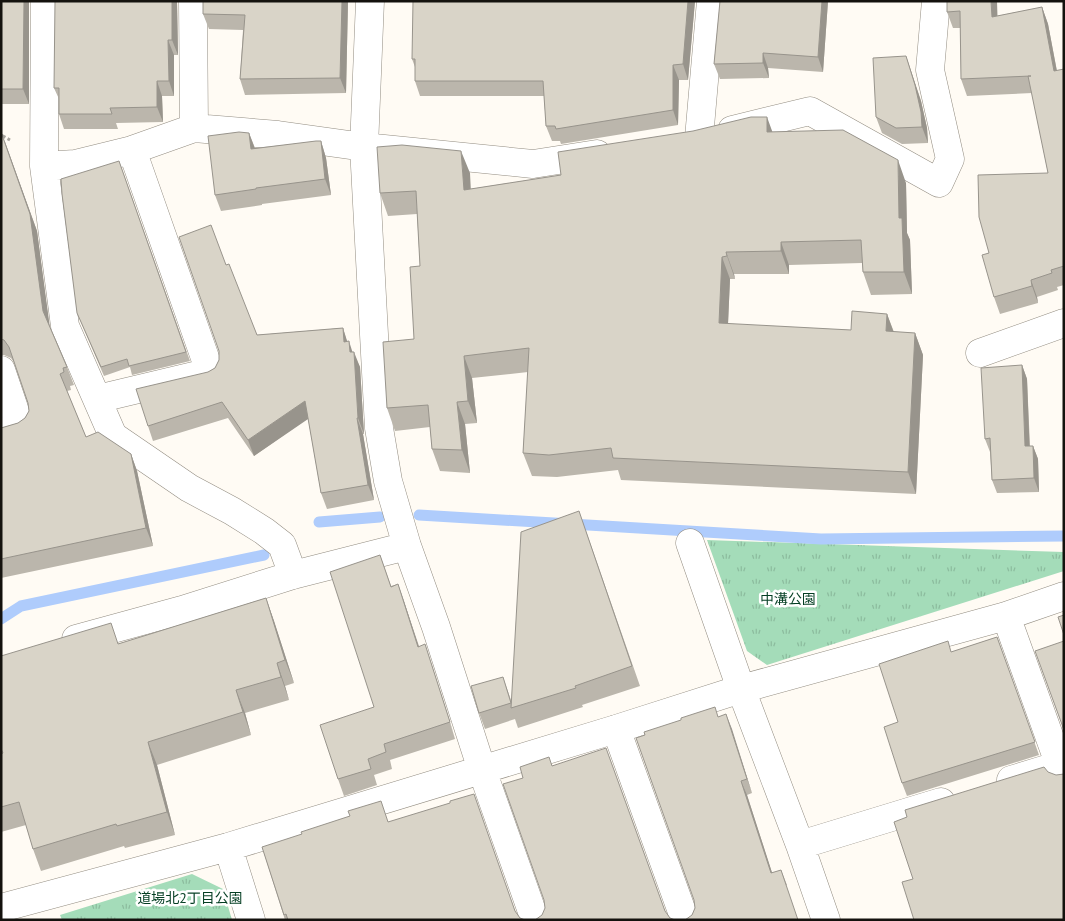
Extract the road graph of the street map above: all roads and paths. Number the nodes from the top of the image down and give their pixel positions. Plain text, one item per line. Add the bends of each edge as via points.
1 (44, 1) edge
2 (193, 1) edge
3 (370, 1) edge
4 (710, 1) edge
5 (936, 1) edge
6 (194, 128) junction
7 (364, 147) junction
8 (132, 150) junction
9 (621, 150) edge
10 (44, 166) junction
11 (1064, 323) edge
12 (980, 353) dead end
13 (1, 370) edge
14 (97, 399) junction
15 (1, 432) edge
16 (690, 543) dead end
17 (406, 546) junction
18 (293, 575) junction
19 (1064, 596) edge
20 (1006, 616) junction
21 (52, 646) edge
22 (741, 689) junction
23 (616, 729) junction
24 (482, 770) junction
25 (1062, 771) edge
26 (800, 845) junction
27 (228, 847) junction
28 (1, 908) edge
29 (251, 920) edge
30 (535, 920) edge
31 (685, 920) edge
32 (826, 920) edge

1 - 10 street
2 - 6 street
3 - 7 street
4 - 5 street via 689,139 810,111 939,183 950,159 930,70
6 - 7 street
6 - 8 street
7 - 9 street via 532,164
7 - 17 street via 379,428 388,481
8 - 10 street via 74,164
8 - 14 street via 210,372
10 - 14 street via 65,326
11 - 12 street
13 - 15 street via 20,426
14 - 18 street via 113,436 189,488 264,531 282,545
16 - 22 street
17 - 18 street
17 - 24 street
18 - 21 street
19 - 20 street
20 - 22 street
20 - 25 street
22 - 23 street
22 - 26 street
23 - 24 street
23 - 31 street
24 - 27 street
24 - 30 street
25 - 26 street via 976,791
26 - 32 street
27 - 28 street
27 - 29 street

